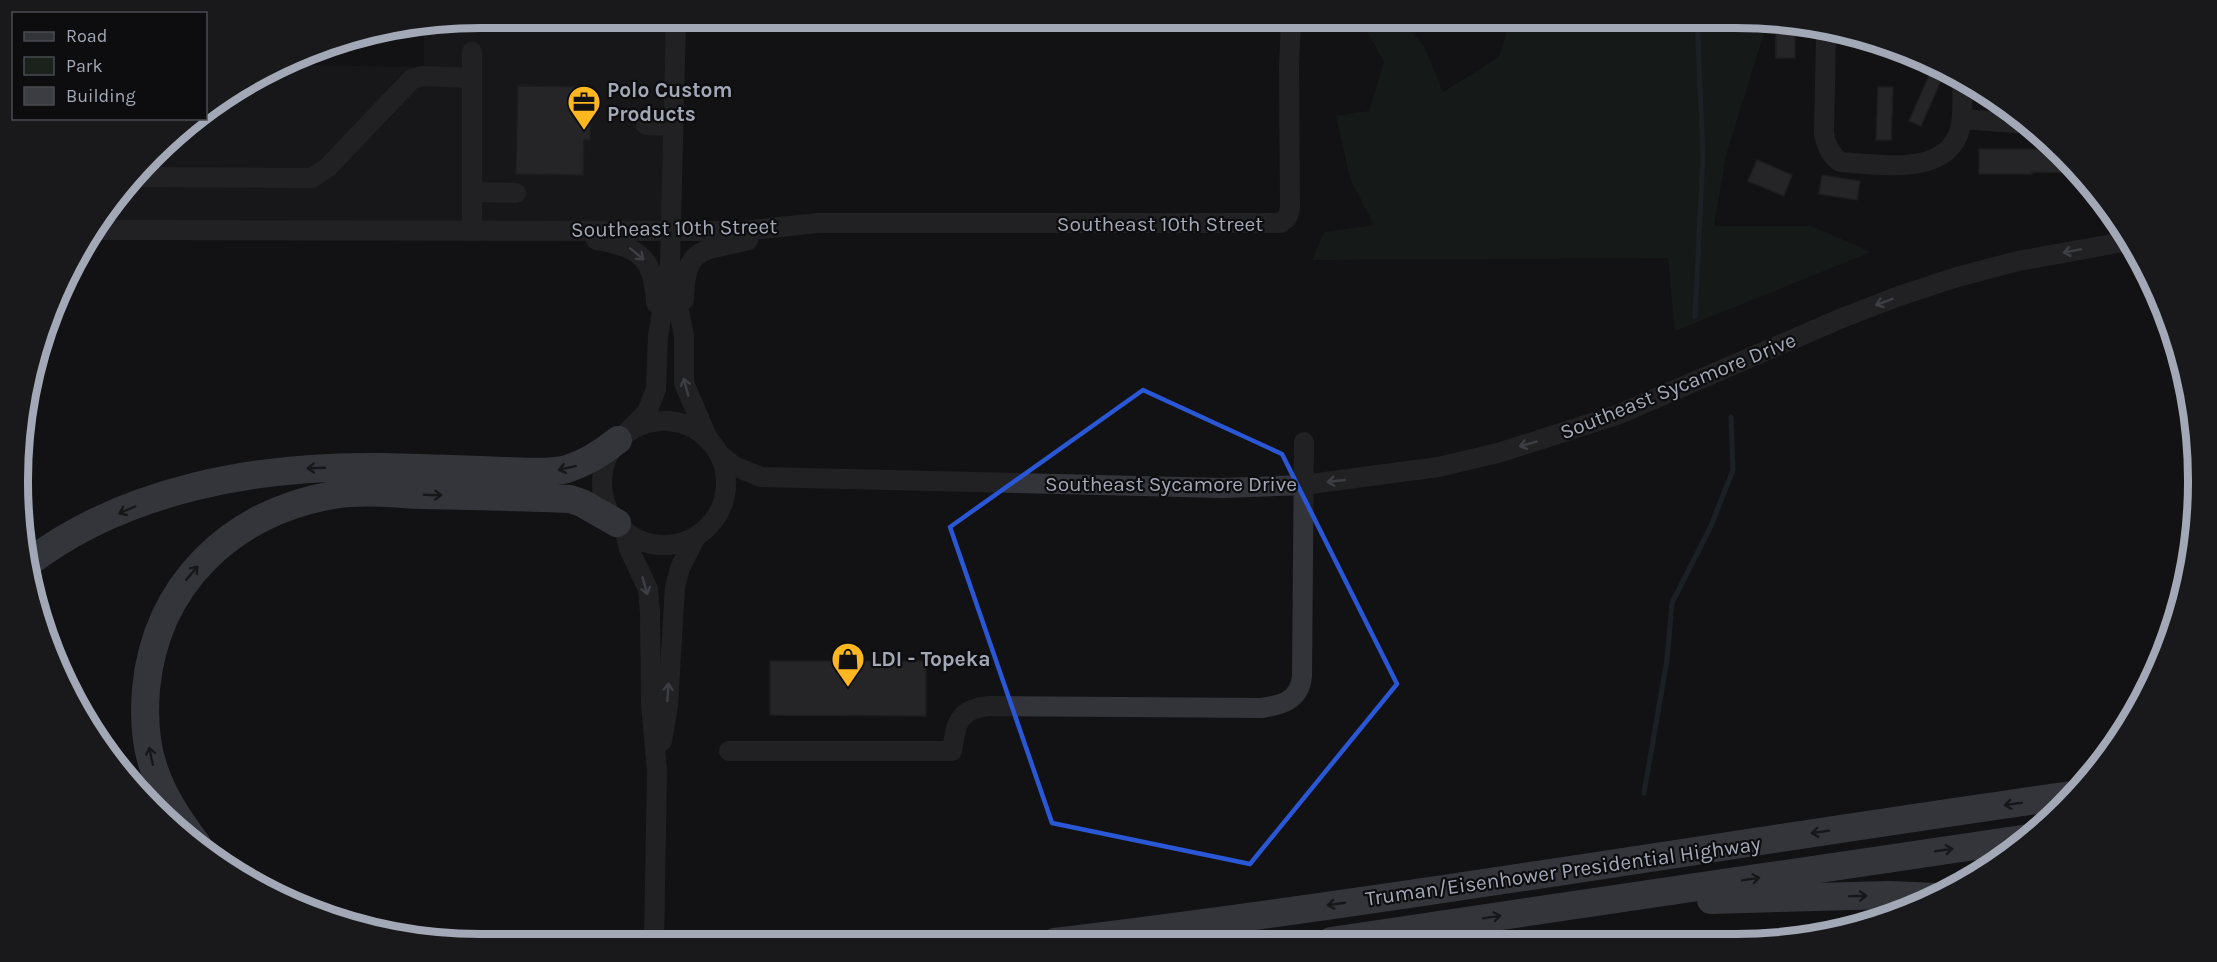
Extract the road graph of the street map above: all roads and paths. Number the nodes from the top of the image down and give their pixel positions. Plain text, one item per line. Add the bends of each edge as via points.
1 (676, 28) edge
2 (1291, 28) edge
3 (1826, 37) edge
4 (472, 52) dead end
5 (472, 78) junction
6 (1962, 89) edge
7 (1962, 119) junction
8 (2012, 123) edge
9 (646, 125) dead end
10 (673, 126) junction
11 (146, 177) edge
12 (472, 192) junction
13 (516, 193) dead end
14 (782, 226) junction
15 (105, 230) edge
16 (472, 231) junction
17 (540, 231) junction
18 (670, 231) junction
19 (2120, 243) edge
20 (670, 264) junction
21 (658, 336) junction
22 (684, 336) junction
23 (622, 437) junction
24 (1304, 442) dead end
25 (714, 447) junction
26 (1303, 485) junction
27 (621, 527) junction
28 (696, 536) junction
29 (35, 559) edge
30 (729, 751) dead end
31 (657, 771) junction
32 (2060, 797) edge
33 (175, 814) edge
34 (2010, 841) edge
35 (1916, 896) edge
36 (1568, 906) junction
37 (654, 934) edge
38 (1115, 934) edge
39 (1378, 934) edge

1 - 10 street
2 - 14 street, Southeast 10th Street via 1290,209 1280,223
3 - 7 street via 1824,134 1832,156 1840,162 1914,165 1934,160 1954,143
4 - 5 street
5 - 11 street via 412,79 312,178
5 - 12 street
6 - 7 street
7 - 8 street
9 - 10 street
10 - 18 street
12 - 13 street
12 - 16 street
14 - 18 street, Southeast 10th Street via 742,231
14 - 22 street via 699,253 684,277
15 - 16 street, Southeast 10th Street
16 - 17 street, Southeast 10th Street
17 - 18 street, Southeast 10th Street
17 -> 21 street via 634,249 648,264 656,284
18 - 20 street
19 -> 26 street, Southeast Sycamore Drive via 2018,261 1899,296 1672,393 1557,436 1438,467
20 - 21 street
20 - 22 street
21 - 23 street via 653,399 647,412
25 -> 22 street via 684,383
23 - 25 street via 647,423 669,421 691,427
23 - 27 street via 606,460 601,482 605,504
23 -> 29 highway via 600,454 564,470 315,468 193,486 108,518
24 - 26 street
25 - 26 street, Southeast Sycamore Drive via 735,466 761,477 1223,488
25 - 28 street via 725,473 725,493 716,517
26 - 30 street via 1302,676 1301,687 1285,703 1262,708 975,707 959,720 952,751
27 - 28 street via 654,544 676,544
27 -> 31 street via 648,589
33 -> 27 highway via 152,764 146,732 148,666 155,639 187,578 246,526 277,510 334,495 375,493 570,499
31 -> 28 street via 668,705 675,587
31 - 37 street
32 -> 38 highway, Truman/Eisenhower Presidential Highway
36 -> 34 highway, Truman/Eisenhower Presidential Highway
36 -> 35 highway
39 -> 36 highway, Truman/Eisenhower Presidential Highway

